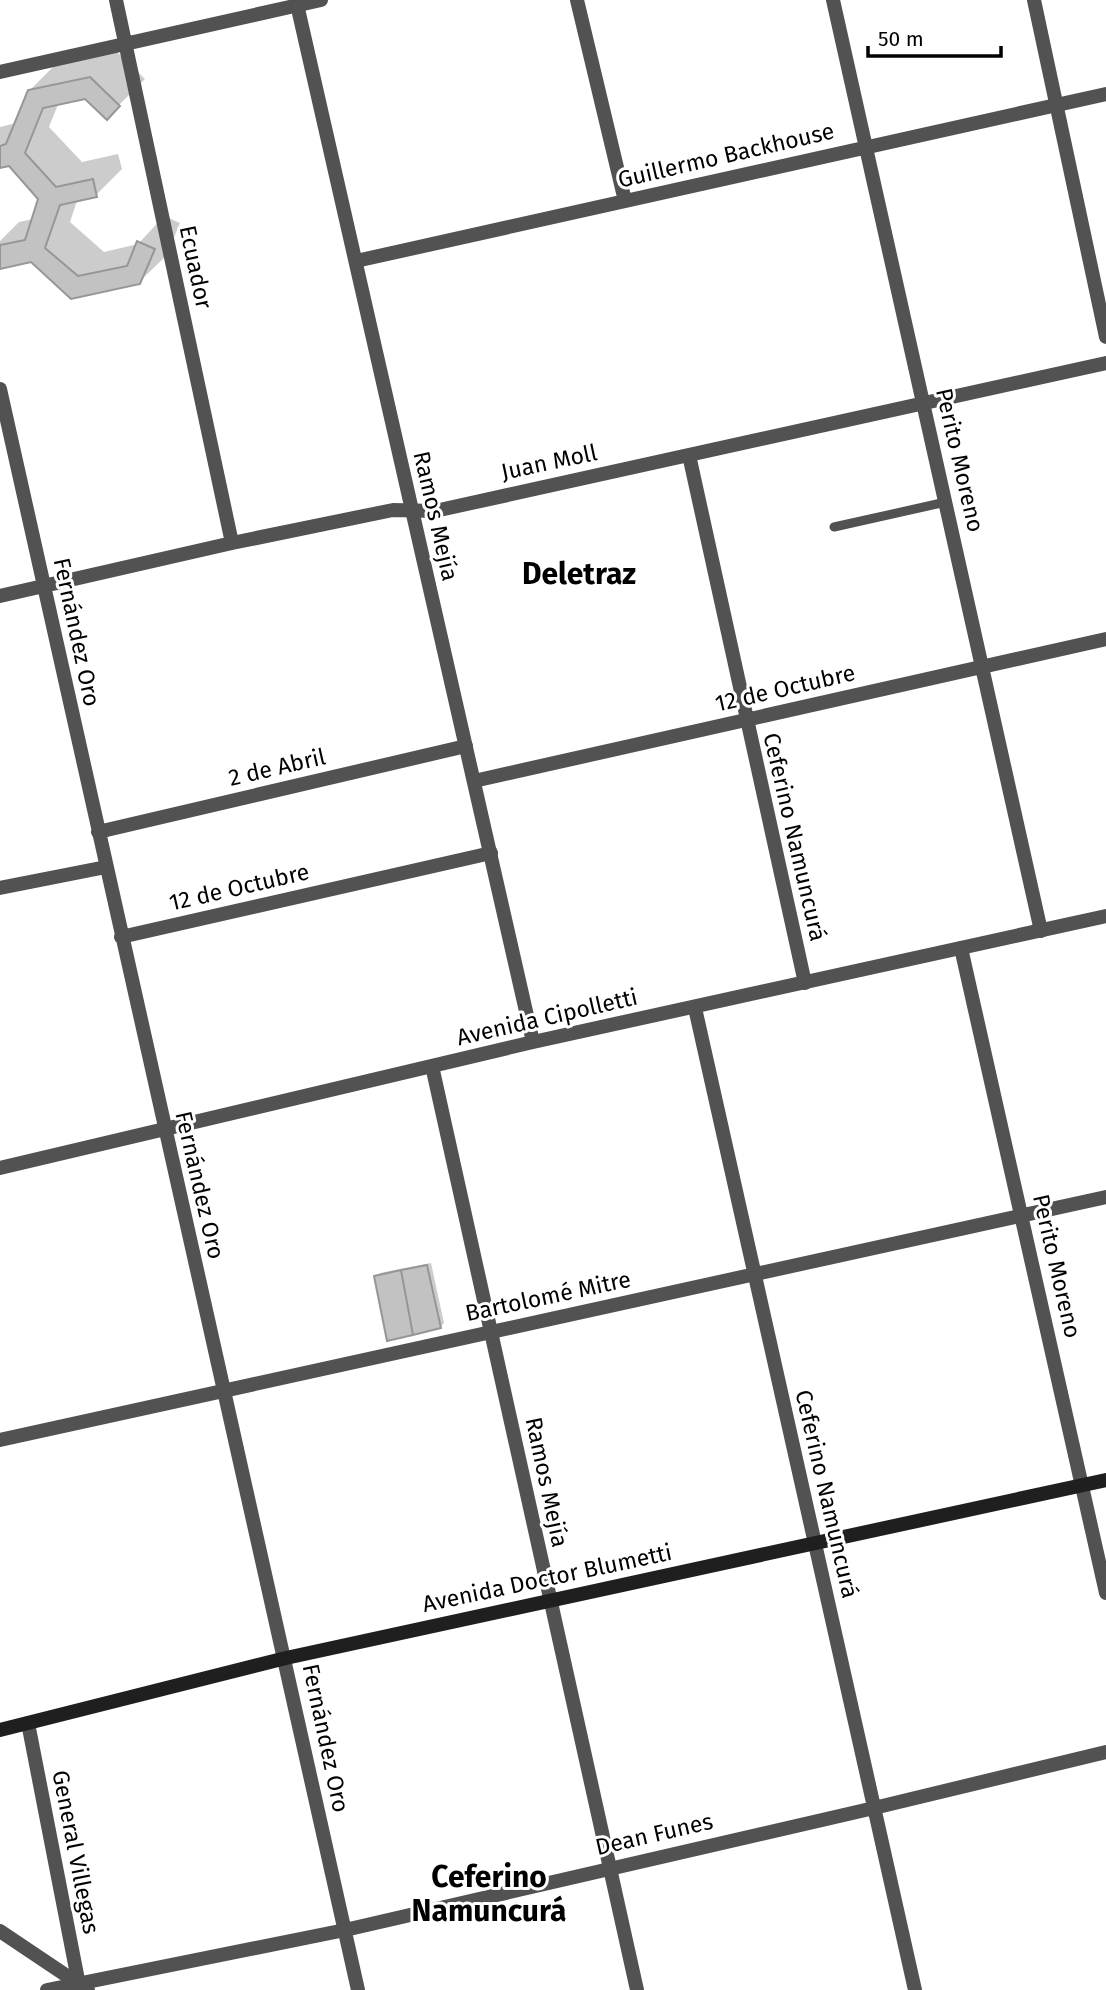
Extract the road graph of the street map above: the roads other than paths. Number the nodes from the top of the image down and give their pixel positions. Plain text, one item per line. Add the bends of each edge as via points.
1 (116, 0) edge
2 (321, 0) edge
3 (577, 0) edge
4 (833, 0) edge
5 (1034, 0) edge
6 (297, 3) edge
7 (125, 44) junction
8 (0, 72) edge
9 (1106, 94) edge
10 (1057, 105) junction
11 (866, 148) junction
12 (625, 201) junction
13 (356, 261) junction
14 (1106, 337) edge
15 (1106, 363) edge
16 (0, 390) edge
17 (924, 404) junction
18 (689, 455) junction
19 (946, 502) junction
20 (411, 512) junction
21 (834, 527) dead end
22 (232, 543) junction
23 (44, 587) junction
24 (0, 596) edge
25 (1106, 639) edge
26 (982, 667) junction
27 (746, 720) junction
28 (466, 746) junction
29 (474, 781) junction
30 (98, 832) junction
31 (491, 853) junction
32 (106, 867) junction
33 (0, 888) edge
34 (1106, 916) edge
35 (1041, 931) junction
36 (121, 937) junction
37 (961, 948) junction
38 (805, 983) junction
39 (695, 1008) junction
40 (533, 1042) junction
41 (432, 1066) junction
42 (164, 1129) junction
43 (0, 1168) edge
44 (1106, 1197) edge
45 (1022, 1216) junction
46 (754, 1275) junction
47 (491, 1332) junction
48 (224, 1391) junction
49 (0, 1440) edge
50 (1106, 1480) edge
51 (1082, 1485) junction
52 (815, 1544) junction
53 (1106, 1593) edge
54 (549, 1600) junction
55 (286, 1658) junction
56 (28, 1723) junction
57 (0, 1730) edge
58 (1106, 1752) edge
59 (874, 1808) junction
60 (609, 1868) junction
61 (345, 1930) junction
62 (0, 1931) edge
63 (82, 1988) edge
64 (47, 1990) edge
65 (358, 1990) edge
66 (637, 1990) edge
67 (915, 1990) edge

1 - 7 street, Ecuador
2 - 6 street
3 - 12 street
4 - 11 street, Perito Moreno
5 - 10 street
6 - 7 street
6 - 13 street, Ramos Mejía
7 - 8 street
7 - 22 street, Ecuador
9 - 10 street, Guillermo Backhouse
10 - 11 street, Guillermo Backhouse
10 - 14 street
11 - 12 street, Guillermo Backhouse
11 - 17 street, Perito Moreno
12 - 13 street, Guillermo Backhouse
13 - 20 street, Ramos Mejía
15 - 17 street, Juan Moll
16 - 23 street, Fernández Oro
17 - 18 street, Juan Moll
17 - 19 street, Perito Moreno
18 - 20 street, Juan Moll via 435,511
18 - 27 street, Ceferino Namuncurá
19 - 21 lane
19 - 26 street, Perito Moreno
20 - 22 street, Juan Moll via 393,510
20 - 28 street, Ramos Mejía
22 - 23 street, Juan Moll
23 - 24 street, Juan Moll
23 - 30 street, Fernández Oro
25 - 26 street, 12 de Octubre
26 - 27 street, 12 de Octubre
26 - 35 street, Perito Moreno
27 - 29 street, 12 de Octubre
27 - 38 street, Ceferino Namuncurá
28 - 29 street, Ramos Mejía
28 - 30 street, 2 de Abril
29 - 31 street, Ramos Mejía
30 - 32 street, Fernández Oro
31 - 36 street, 12 de Octubre
31 - 40 street, Ramos Mejía
32 - 33 street
32 - 36 street, Fernández Oro
34 - 35 street, Avenida Cipolletti
35 - 37 street, Avenida Cipolletti
36 - 42 street, Fernández Oro
37 - 38 street, Avenida Cipolletti
37 - 45 street, Perito Moreno
38 - 39 street, Avenida Cipolletti
39 - 40 street, Avenida Cipolletti
39 - 46 street, Ceferino Namuncurá
40 - 41 street, Avenida Cipolletti
41 - 42 street, Avenida Cipolletti
41 - 47 street, Ramos Mejía
42 - 43 street, Avenida Cipolletti
42 - 48 street, Fernández Oro
44 - 45 street, Bartolomé Mitre
45 - 46 street, Bartolomé Mitre
45 - 51 street, Perito Moreno
46 - 47 street, Bartolomé Mitre
46 - 52 street, Ceferino Namuncurá
47 - 48 street, Bartolomé Mitre
47 - 54 street, Ramos Mejía
48 - 49 street, Bartolomé Mitre
48 - 55 street, Fernández Oro
50 - 51 main road, Avenida Doctor Blumetti
51 - 52 main road, Avenida Doctor Blumetti
51 - 53 street, Perito Moreno
52 - 54 main road, Avenida Doctor Blumetti
52 - 59 street, Ceferino Namuncurá
54 - 55 main road, Avenida Doctor Blumetti
54 - 60 street, Ramos Mejía
55 - 56 main road, Avenida Doctor Blumetti
55 - 61 street, Fernández Oro
56 - 57 main road, Avenida Doctor Blumetti
56 - 63 street, General Villegas
58 - 59 street, Dean Funes
59 - 60 street, Dean Funes
59 - 67 street, Ceferino Namuncurá
60 - 61 street, Dean Funes
60 - 66 street, Ramos Mejía
61 - 63 street, Dean Funes
61 - 65 street, Fernández Oro
62 - 63 street
63 - 64 street, Dean Funes

